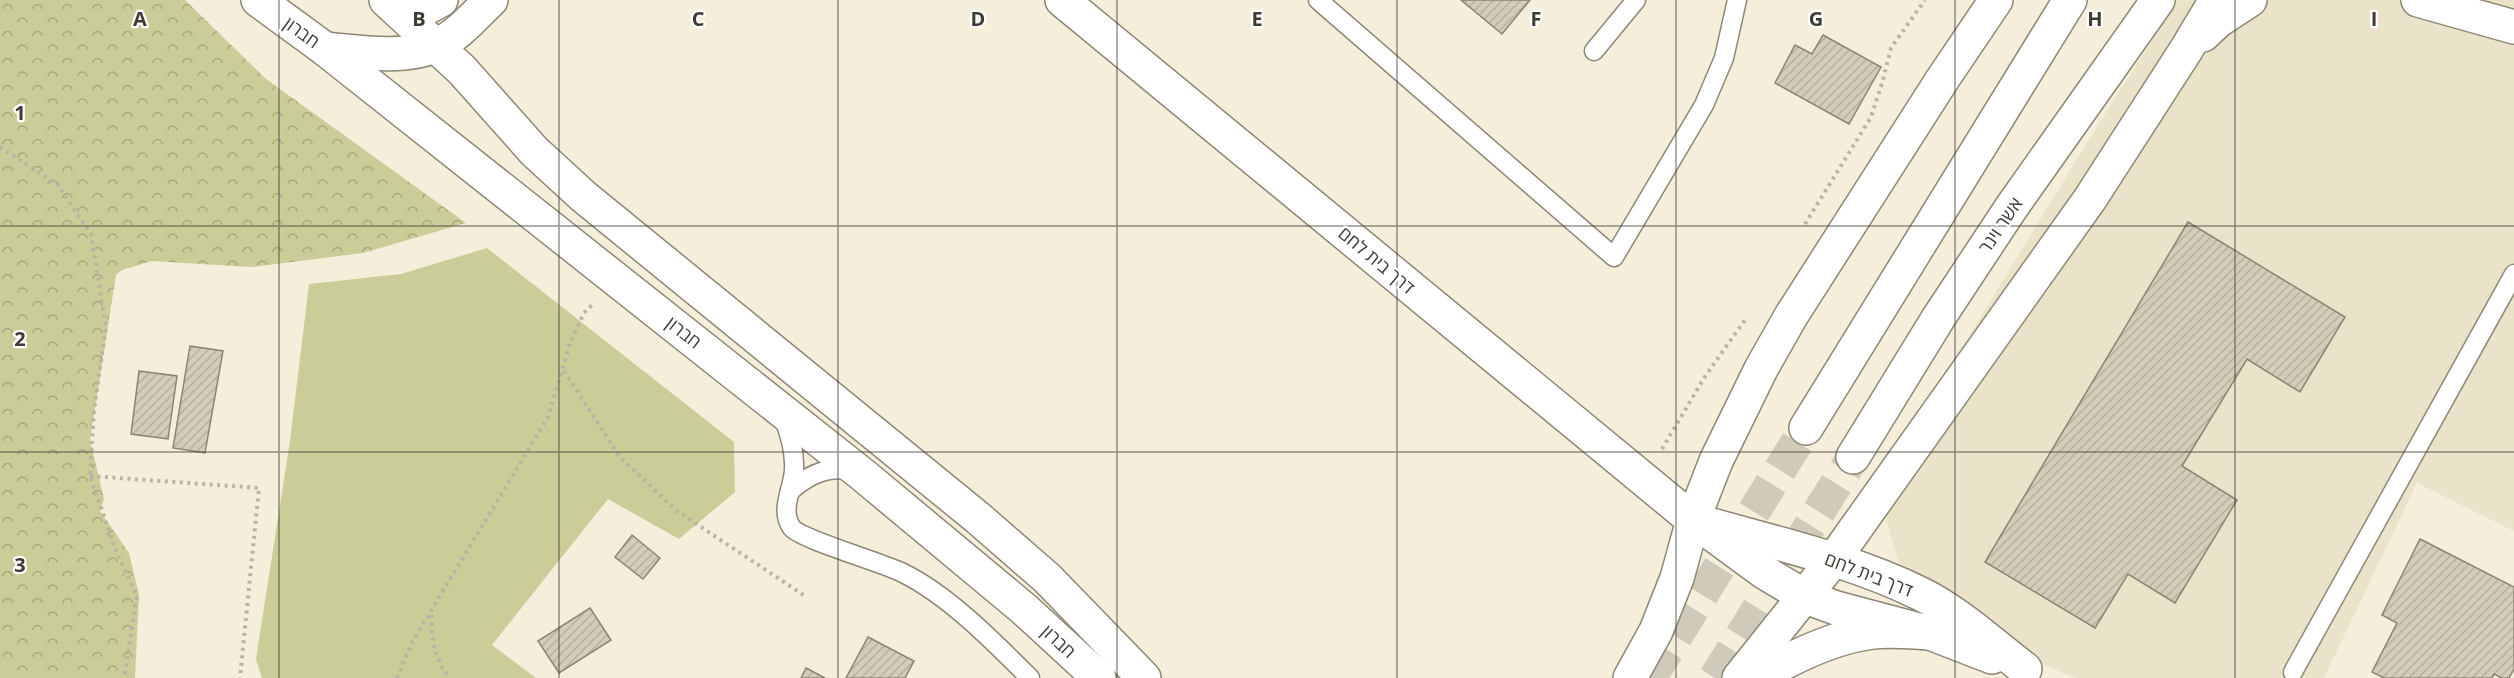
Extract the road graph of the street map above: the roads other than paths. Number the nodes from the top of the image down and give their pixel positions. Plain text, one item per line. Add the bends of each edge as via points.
1 (258, 0) edge
2 (441, 0) edge
3 (491, 0) edge
4 (1062, 0) edge
5 (1318, 0) edge
6 (1636, 0) edge
7 (1737, 0) edge
8 (1996, 0) edge
9 (2070, 0) edge
10 (2158, 0) edge
11 (2216, 0) edge
12 (2250, 0) edge
13 (2418, 0) edge
14 (394, 7) edge
15 (2514, 27) edge
16 (437, 45) junction
17 (325, 49) junction
18 (2186, 50) junction
19 (1594, 51) dead end
20 (2514, 274) edge
21 (778, 406) junction
22 (1806, 428) tunnel mouth
23 (1853, 457) tunnel mouth
24 (863, 475) junction
25 (790, 491) junction
26 (1693, 520) junction
27 (1834, 560) junction
28 (1806, 597) junction
29 (1930, 633) junction
30 (2293, 672) dead end
31 (2034, 674) edge
32 (1030, 678) edge
33 (1099, 678) edge
34 (1144, 678) edge
35 (1630, 678) edge
36 (1739, 678) edge
37 (1757, 678) edge

1 - 17 main road, חברון
2 - 14 main road via 421,11
3 - 16 main road via 455,34
4 - 26 main road, דרך בית לחם
5 - 7 lane via 1614,257 1704,105 1724,58
6 - 19 lane
8 - 26 main road via 1771,351 1736,415
9 - 22 main road
10 - 23 main road, אשר וינר via 2011,208
11 - 18 main road
12 - 18 main road via 2218,21
13 - 15 main road
14 - 16 main road, חברון
16 - 17 main road via 385,53
16 - 34 main road, חברון via 534,150 583,196 978,518 1047,578
17 - 21 main road, חברון
18 - 27 main road via 2090,199
20 - 30 lane
21 - 24 main road, חברון
21 - 25 lane via 794,452
24 - 25 lane via 847,470 816,472
24 - 33 main road, חברון via 1024,609
25 - 32 lane via 786,516 793,529 807,538 904,574 946,602
26 - 27 main road, דרך בית לחם
26 - 28 main road, דרך בית לחם
26 - 35 main road via 1677,578 1656,631
27 - 28 main road
27 - 31 main road, דרך בית לחם via 1922,594
28 - 29 main road, דרך בית לחם
28 - 36 main road
29 - 31 main road, דרך בית לחם
29 - 37 main road via 1875,632 1828,642

